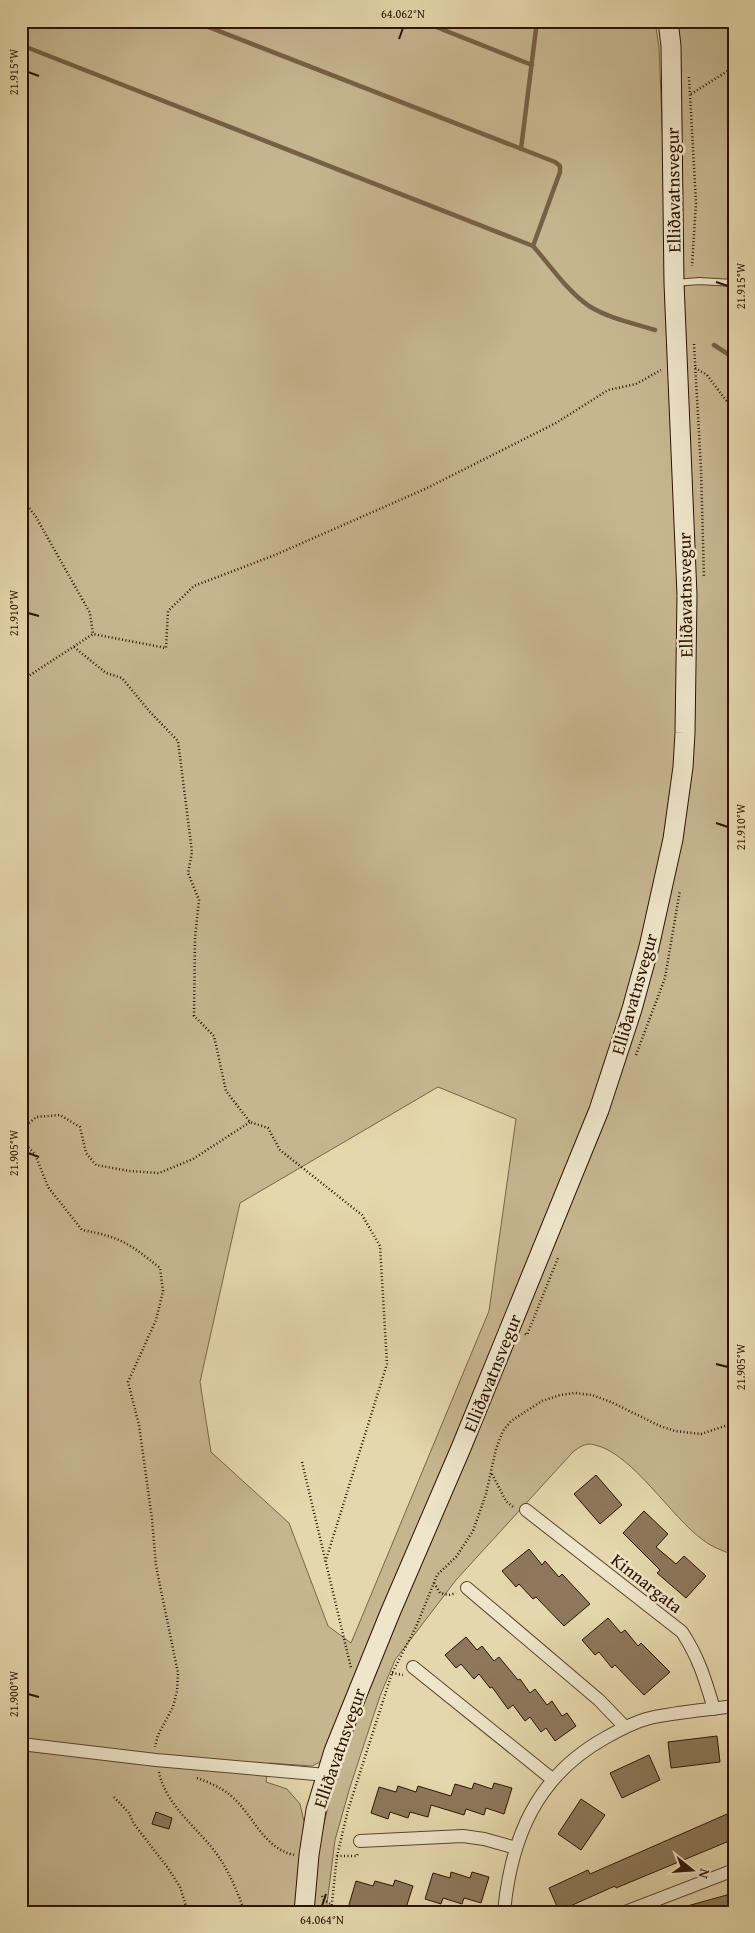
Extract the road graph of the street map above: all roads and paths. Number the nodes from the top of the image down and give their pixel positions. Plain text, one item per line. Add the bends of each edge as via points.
1 (668, 21) edge
2 (734, 67) edge
3 (689, 75) dead end
4 (690, 95) junction
5 (682, 283) junction
6 (734, 283) edge
7 (694, 339) dead end
8 (677, 361) junction
9 (696, 368) junction
10 (734, 411) edge
11 (21, 497) edge
12 (704, 584) dead end
13 (93, 634) junction
14 (74, 647) junction
15 (21, 681) edge
16 (681, 882) dead end
17 (633, 1062) dead end
18 (250, 1122) junction
19 (21, 1130) edge
20 (21, 1140) edge
21 (558, 1258) dead end
22 (509, 1331) junction
23 (302, 1462) dead end
24 (492, 1472) dead end
25 (526, 1510) joint
26 (325, 1563) junction
27 (434, 1583) dead end
28 (467, 1588) joint
29 (412, 1667) dead end
30 (357, 1693) junction
31 (734, 1706) edge
32 (714, 1709) junction
33 (625, 1727) junction
34 (21, 1744) edge
35 (160, 1765) junction
36 (191, 1775) dead end
37 (326, 1775) junction
38 (552, 1780) junction
39 (114, 1796) dead end
40 (360, 1841) dead end
41 (516, 1848) junction
42 (308, 1858) junction
43 (734, 1870) edge
44 (321, 1895) dead end
45 (332, 1905) dead end
46 (188, 1912) edge
47 (245, 1912) edge
48 (304, 1912) edge
49 (504, 1912) edge
50 (625, 1912) edge

1 - 5 main road, Elliðavatnsvegur
2 - 4 path
3 - 4 path
4 - 5 path via 696,203
5 - 6 lane
5 - 8 main road, Elliðavatnsvegur
7 - 9 path
8 - 9 path
8 - 13 path via 636,384 608,390 556,423 425,489 275,555 194,586 168,611 166,648
8 - 22 main road, Elliðavatnsvegur via 687,595 687,695 683,767 673,839 649,947 616,1060 599,1110
9 - 10 path via 707,375
9 - 12 path
11 - 13 path via 36,517 90,613
13 - 14 path
14 - 15 path
14 - 18 path via 106,673 122,678 178,741 192,852 188,873 199,900 194,1016 214,1036 226,1091
16 - 17 path via 665,978
18 - 19 path via 193,1159 159,1173 96,1165 86,1153 80,1127 60,1116 36,1117
18 - 26 path via 268,1128 280,1150 362,1215 380,1246 386,1364
20 - 35 path via 35,1154 48,1187 82,1230 108,1234 131,1245 160,1268 163,1291 156,1320 128,1382 139,1425 159,1584 178,1673 173,1707 155,1746
21 - 22 path via 527,1335
22 - 30 main road, Elliðavatnsvegur
23 - 26 path
24 - 25 path via 506,1501
25 - 32 street, Kinnargata via 682,1632 704,1672
26 - 30 path
27 - 28 path via 440,1594 449,1595
28 - 33 street via 599,1700
29 - 38 street
30 - 37 main road, Elliðavatnsvegur
31 - 32 street
32 - 33 street via 649,1718
33 - 38 street via 581,1752
34 - 35 street
35 - 37 street
35 - 47 path via 161,1780 171,1799 215,1851 228,1871
36 - 42 path via 230,1794 269,1843 284,1852
37 - 42 main road, Elliðavatnsvegur
38 - 41 street via 532,1808
39 - 46 path via 130,1813 134,1824 168,1868 180,1887
40 - 41 street via 462,1836
41 - 49 street
42 - 48 main road, Elliðavatnsvegur
43 - 50 street
44 - 45 path

